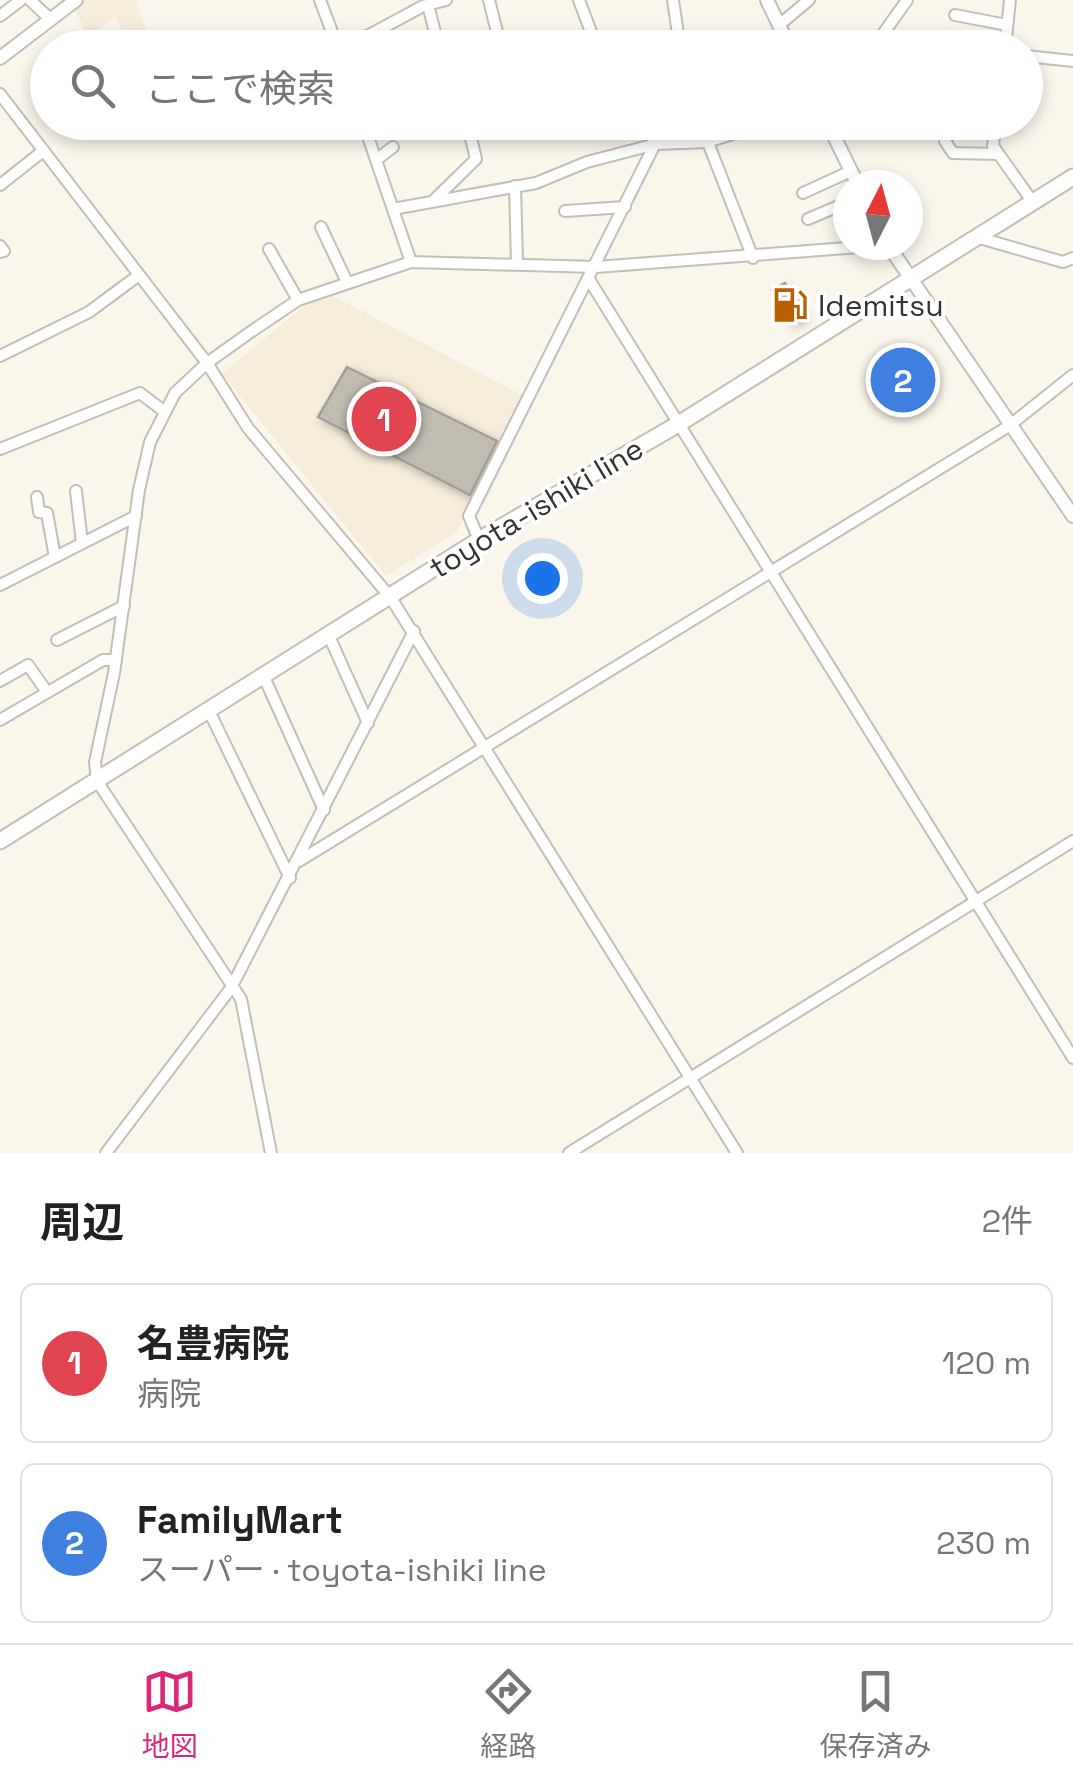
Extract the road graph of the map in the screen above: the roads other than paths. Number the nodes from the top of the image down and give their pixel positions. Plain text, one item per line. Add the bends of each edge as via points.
1 (21, 0) edge
2 (30, 0) edge
3 (76, 0) edge
4 (320, 0) edge
5 (446, 0) edge
6 (490, 0) edge
7 (596, 0) edge
8 (673, 0) edge
9 (767, 0) edge
10 (808, 0) edge
11 (907, 0) edge
12 (1010, 0) edge
13 (580, 4) edge
14 (428, 5) junction
15 (955, 15) dead end
16 (0, 16) edge
17 (48, 17) junction
18 (779, 25) junction
19 (1008, 26) junction
20 (33, 30) edge
21 (333, 30) edge
22 (377, 30) edge
23 (434, 30) edge
24 (497, 30) edge
25 (589, 30) edge
26 (677, 30) edge
27 (781, 30) edge
28 (886, 30) edge
29 (1007, 30) edge
30 (30, 32) edge
31 (0, 58) edge
32 (1043, 58) edge
33 (1073, 61) edge
34 (0, 94) edge
35 (4, 109) edge
36 (30, 137) edge
37 (33, 140) edge
38 (370, 140) edge
39 (471, 140) edge
40 (654, 140) edge
41 (658, 140) edge
42 (713, 140) edge
43 (835, 140) edge
44 (945, 140) edge
45 (994, 140) edge
46 (707, 142) junction
47 (656, 144) junction
48 (393, 147) dead end
49 (43, 151) junction
50 (998, 154) junction
51 (376, 160) junction
52 (850, 170) edge
53 (1073, 176) edge
54 (833, 179) edge
55 (0, 185) edge
56 (515, 186) junction
57 (803, 193) dead end
58 (1032, 200) junction
59 (432, 202) junction
60 (624, 208) junction
61 (393, 209) junction
62 (833, 209) edge
63 (565, 211) dead end
64 (808, 220) dead end
65 (321, 227) dead end
66 (976, 237) junction
67 (269, 249) dead end
68 (833, 250) edge
69 (753, 258) junction
70 (1073, 258) edge
71 (897, 260) edge
72 (411, 262) junction
73 (518, 264) junction
74 (596, 267) junction
75 (139, 275) junction
76 (909, 278) junction
77 (590, 281) junction
78 (348, 282) junction
79 (298, 300) junction
80 (0, 356) edge
81 (207, 363) junction
82 (1073, 375) edge
83 (165, 412) junction
84 (680, 422) junction
85 (1009, 426) junction
86 (1, 447) edge
87 (76, 492) dead end
88 (37, 497) dead end
89 (136, 516) junction
90 (1073, 516) edge
91 (479, 540) junction
92 (82, 543) junction
93 (55, 557) junction
94 (774, 572) junction
95 (0, 584) edge
96 (390, 598) junction
97 (124, 606) junction
98 (414, 631) junction
99 (329, 636) junction
100 (56, 640) dead end
101 (116, 660) junction
102 (264, 677) junction
103 (0, 681) edge
104 (47, 692) junction
105 (210, 710) junction
106 (0, 720) edge
107 (368, 723) junction
108 (486, 750) junction
109 (97, 781) junction
110 (324, 810) junction
111 (0, 841) edge
112 (1073, 841) edge
113 (299, 861) junction
114 (290, 878) junction
115 (975, 901) junction
116 (231, 988) junction
117 (1073, 1058) edge
118 (691, 1078) junction
119 (106, 1153) edge
120 (271, 1153) edge
121 (569, 1153) edge
122 (737, 1153) edge

1 - 16 street
2 - 17 street
3 - 17 street
4 - 21 street
5 - 14 street
6 - 24 street
7 - 13 street
8 - 26 street
9 - 18 street
10 - 18 street
11 - 28 street
12 - 19 street
13 - 25 street
14 - 22 street
14 - 23 street
15 - 19 street
17 - 20 street
18 - 27 street
19 - 29 street
30 - 31 street
32 - 33 street
34 - 35 street
35 - 36 street
37 - 49 street
38 - 51 street
39 - 59 street via 476,159
40 - 47 street
41 - 47 street
42 - 46 street
43 - 52 street
44 - 50 street via 953,154
45 - 50 street
46 - 47 street
46 - 69 street
47 - 56 street
47 - 60 street
48 - 51 street
49 - 55 street
49 - 75 street
50 - 58 street
51 - 61 street
53 - 58 main road, toyota-ishiki line
54 - 57 street
56 - 59 street
56 - 73 street
58 - 66 main road, toyota-ishiki line
59 - 61 street
60 - 63 street
60 - 74 street
61 - 72 street
62 - 64 street
65 - 78 street
66 - 70 street via 1062,262
66 - 76 main road, toyota-ishiki line
67 - 79 street
68 - 69 street
69 - 74 street
71 - 76 street
72 - 73 street
72 - 78 street
73 - 74 street
74 - 77 street
75 - 80 street via 89,312
75 - 81 street
76 - 84 main road, toyota-ishiki line
76 - 85 street
77 - 84 street
77 - 91 street via 469,516
78 - 79 street
79 - 81 street
81 - 83 street
81 - 96 street via 248,428
82 - 85 street
83 - 86 street via 140,393
83 - 89 street via 150,442
84 - 91 main road, toyota-ishiki line
84 - 94 street
85 - 90 street
85 - 94 street
87 - 92 street
88 - 93 street
89 - 92 street
89 - 97 street
91 - 96 main road, toyota-ishiki line
92 - 93 street
93 - 95 street
94 - 108 street
94 - 115 street
96 - 98 street
96 - 99 main road, toyota-ishiki line
97 - 100 street
97 - 101 street
98 - 107 street
98 - 108 street
99 - 102 main road, toyota-ishiki line
99 - 107 street
101 - 104 street via 103,660
101 - 109 street
102 - 105 main road, toyota-ishiki line
102 - 110 street
103 - 104 street via 28,664
104 - 106 street
105 - 109 main road, toyota-ishiki line
105 - 114 street
107 - 110 street
108 - 113 street
108 - 118 street
109 - 111 main road, toyota-ishiki line
109 - 116 street
110 - 113 street
112 - 115 street
113 - 114 street
114 - 116 street
115 - 117 street
115 - 118 street
116 - 119 street
116 - 120 street via 241,999
118 - 121 street
118 - 122 street

